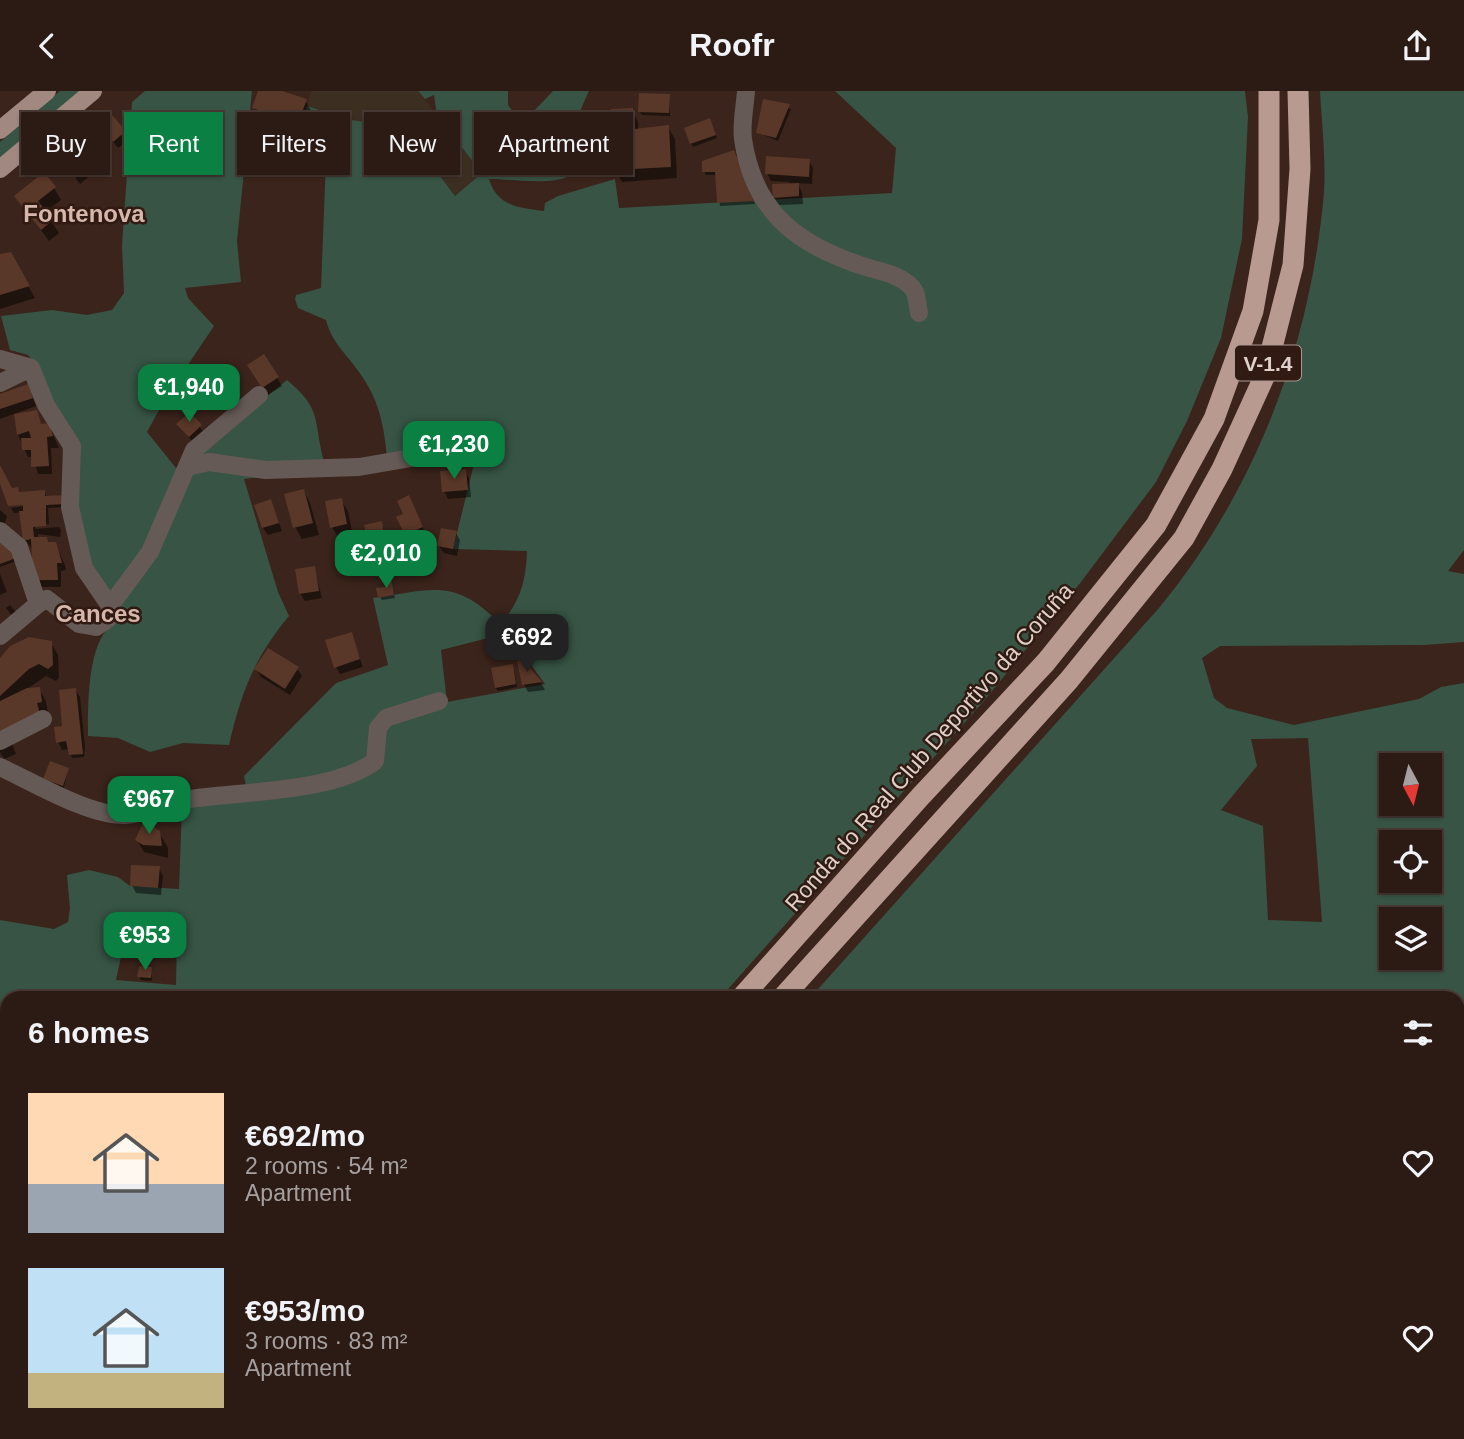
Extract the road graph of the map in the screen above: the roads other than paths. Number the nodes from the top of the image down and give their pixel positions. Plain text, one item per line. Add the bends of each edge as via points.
1 (47, 91) edge
2 (93, 91) edge
3 (746, 91) edge
4 (1269, 91) edge
5 (1298, 91) edge
6 (0, 130) edge
7 (0, 169) edge
8 (919, 313) dead end
9 (0, 359) edge
10 (32, 368) junction
11 (0, 383) edge
12 (259, 395) dead end
13 (469, 448) dead end
14 (187, 467) junction
15 (0, 531) edge
16 (38, 604) junction
17 (110, 607) junction
18 (0, 636) edge
19 (439, 701) dead end
20 (43, 719) dead end
21 (0, 741) edge
22 (0, 767) edge
23 (747, 991) edge
24 (788, 991) edge

1 - 6 main road
2 - 7 main road
3 - 8 street via 743,138 751,167 776,218 802,240 898,277 914,291
4 - 23 highway, Ronda do Real Club Deportivo da Coruña / V-1.4 via 1269,220 1253,310 1214,419 1156,525 1045,662
5 - 24 highway, V-1.4 via 1300,169 1293,265 1259,387 1184,538 1069,680
9 - 10 street
10 - 11 street
10 - 17 street via 46,405 72,446 70,507 84,568
12 - 14 street via 194,450
13 - 14 street via 359,467 266,470 209,462
14 - 17 street via 150,552
15 - 16 street via 19,547
16 - 17 street via 47,599 79,624 96,627 108,619
16 - 18 street
19 - 22 street via 386,718 378,728 375,761 351,774 313,784 173,801 127,815 105,813
20 - 21 street

